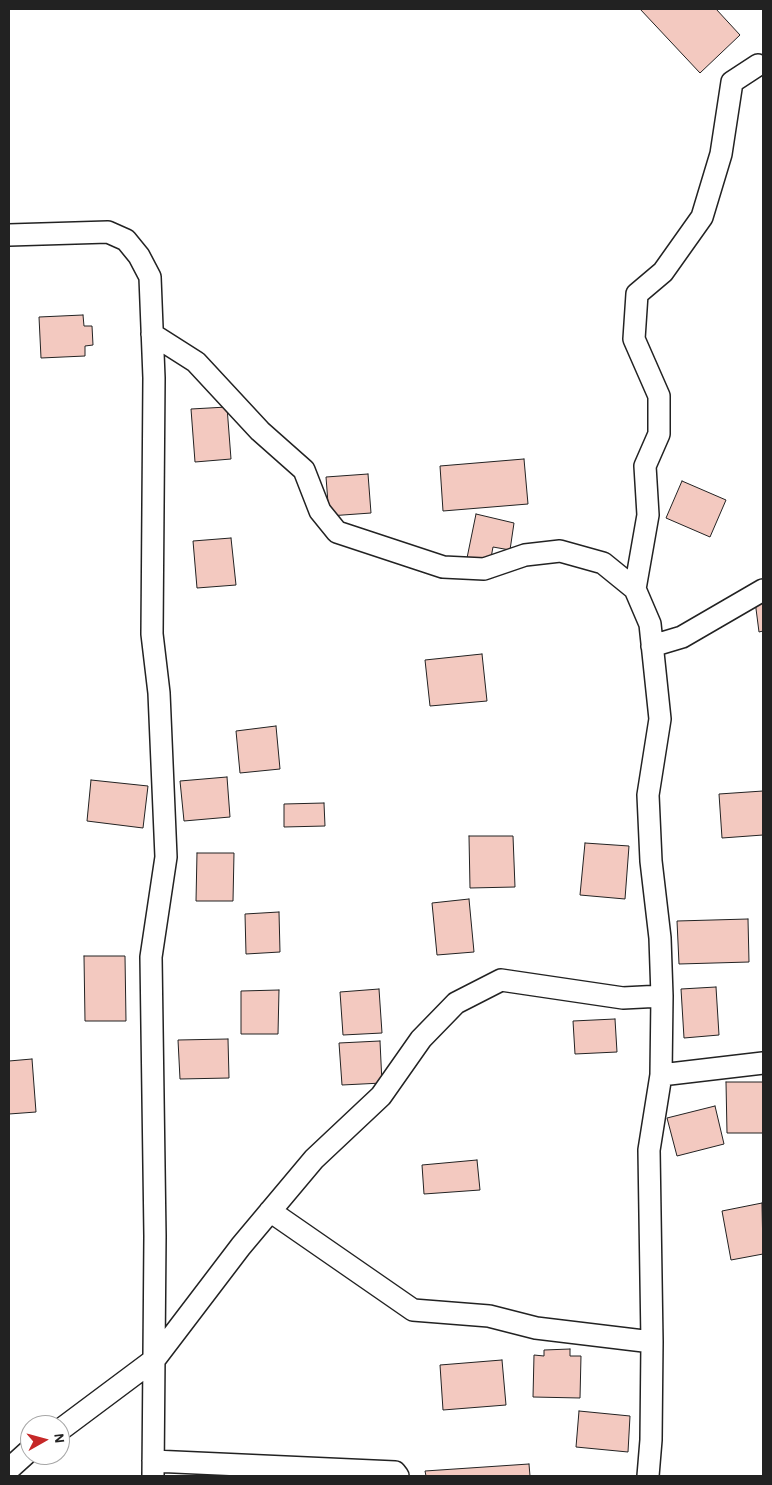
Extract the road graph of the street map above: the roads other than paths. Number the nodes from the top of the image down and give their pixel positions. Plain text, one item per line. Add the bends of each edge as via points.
1 (762, 64) edge
2 (9, 235) edge
3 (152, 334) junction
4 (634, 589) junction
5 (763, 590) edge
6 (652, 646) junction
7 (662, 996) junction
8 (763, 1063) edge
9 (661, 1075) junction
10 (270, 1211) junction
11 (652, 1342) junction
12 (156, 1359) junction
13 (70, 1423) edge
14 (20, 1459) edge
15 (9, 1469) edge
16 (153, 1469) edge
17 (398, 1476) edge
18 (648, 1476) edge

1 - 4 street via 732,82 721,154 702,217 664,272 637,294 634,339 659,396 659,434 645,466 648,515
2 - 3 street via 108,232 126,240 150,277
3 - 4 street via 196,362 260,431 304,470 320,511 337,532 444,566 484,570 525,555 560,551 603,563
3 - 12 street via 152,634 159,693 166,857 152,957
4 - 6 street via 650,624
5 - 6 street via 682,637
6 - 7 street via 660,719 648,795
7 - 9 street
7 - 10 street via 623,998 501,980 456,1003 421,1039 381,1096 314,1159
8 - 9 street
9 - 11 street via 648,1150
10 - 11 street via 413,1310 489,1316 536,1328
10 - 12 street
11 - 18 street
12 - 13 street
12 - 16 street
14 - 15 street
16 - 17 street via 395,1472

